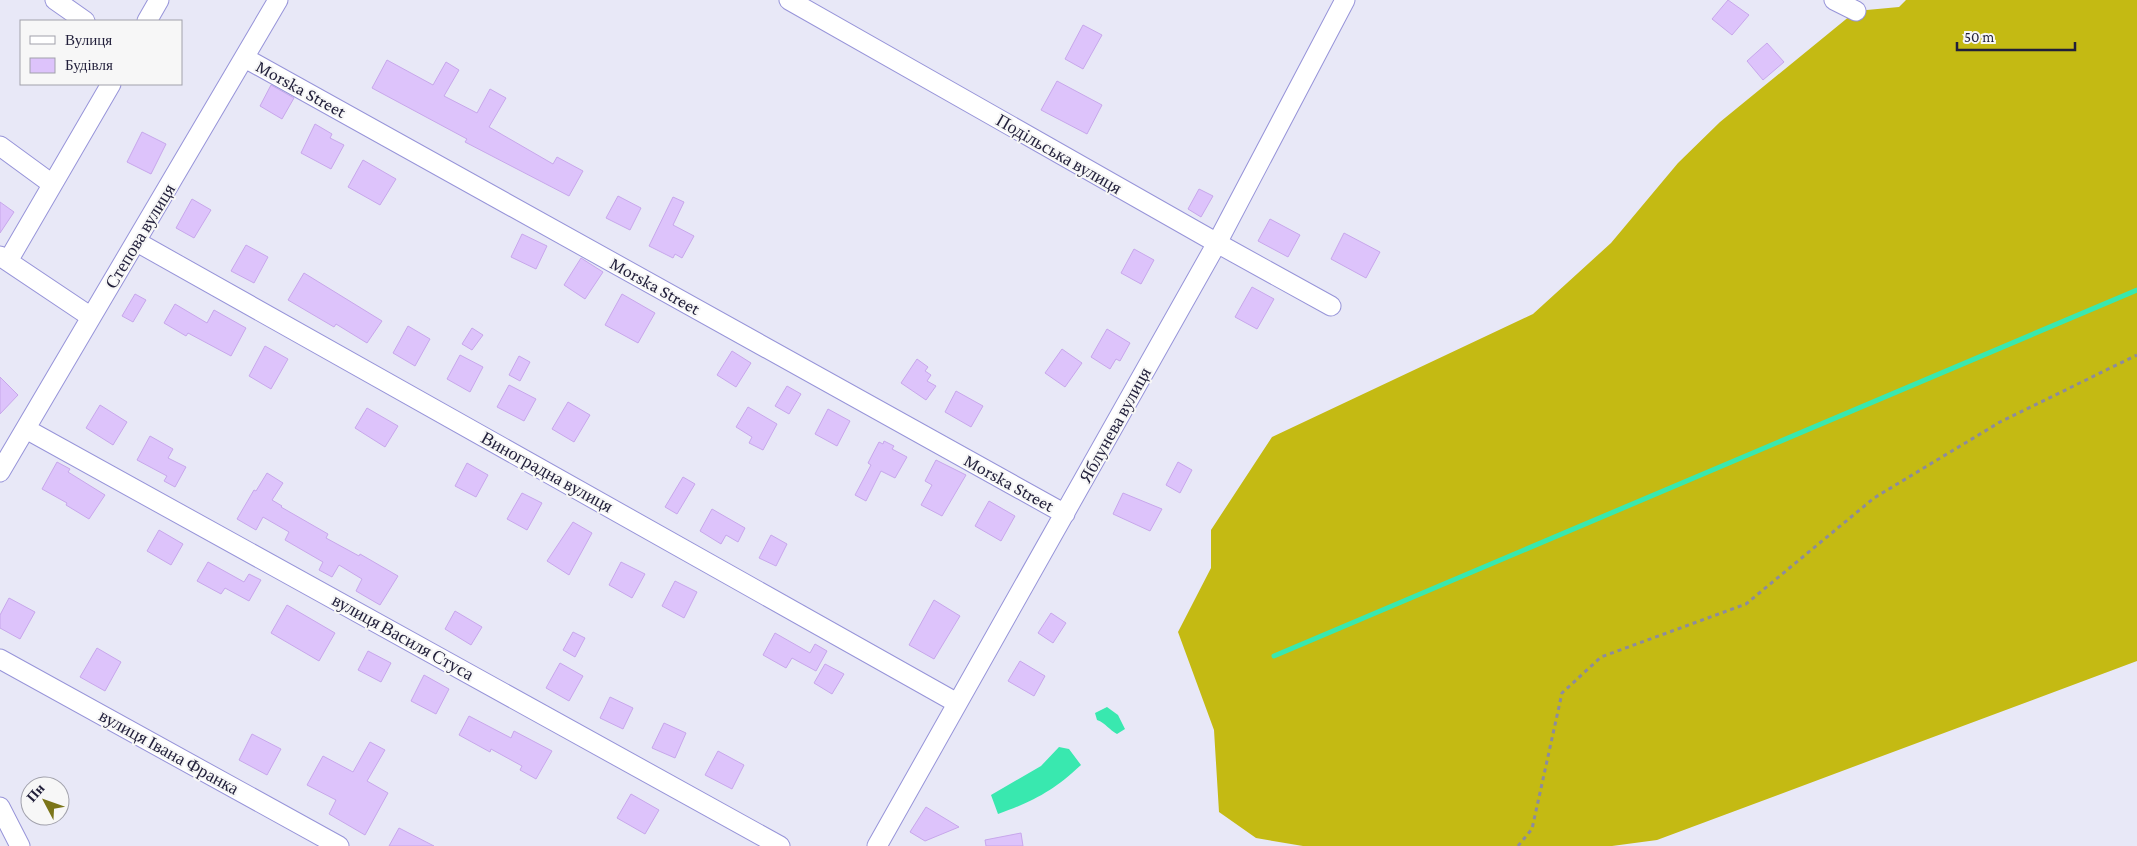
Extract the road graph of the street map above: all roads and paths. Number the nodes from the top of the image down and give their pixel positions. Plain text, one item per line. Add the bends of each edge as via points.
1 (55, 0) edge
2 (159, 0) edge
3 (278, 0) edge
4 (789, 0) edge
5 (1345, 0) edge
6 (1834, 0) edge
7 (1856, 12) dead end
8 (83, 20) edge
9 (148, 20) edge
10 (245, 58) junction
11 (110, 85) edge
12 (0, 146) edge
13 (52, 184) junction
14 (137, 242) junction
15 (1217, 243) junction
16 (4, 258) edge
17 (1331, 306) dead end
18 (91, 317) junction
19 (2137, 355) edge
20 (26, 428) junction
21 (0, 472) edge
22 (1064, 514) junction
23 (0, 659) edge
24 (957, 704) junction
25 (0, 807) edge
26 (20, 846) edge
27 (339, 846) edge
28 (780, 846) edge
29 (877, 846) edge
30 (1518, 846) edge

1 - 8 street
2 - 9 street
3 - 10 street, Степова вулиця
4 - 15 street, Подільська вулиця
5 - 15 street, Яблунева вулиця
6 - 7 street
10 - 14 street, Степова вулиця
10 - 22 street, Morska Street
11 - 13 street
12 - 13 street
13 - 16 street
14 - 18 street, Степова вулиця
14 - 24 street, Виноградна вулиця
15 - 17 street, Подільська вулиця
15 - 22 street, Яблунева вулиця
16 - 18 street
18 - 20 street, Степова вулиця
19 - 30 path via 2000,422 1874,498 1746,604 1601,657 1562,693 1532,829
20 - 21 street, Степова вулиця
20 - 28 street, вулиця Василя Стуса
22 - 24 street, Яблунева вулиця
23 - 27 street, вулиця Івана Франка
24 - 29 street, Яблунева вулиця
25 - 26 street

